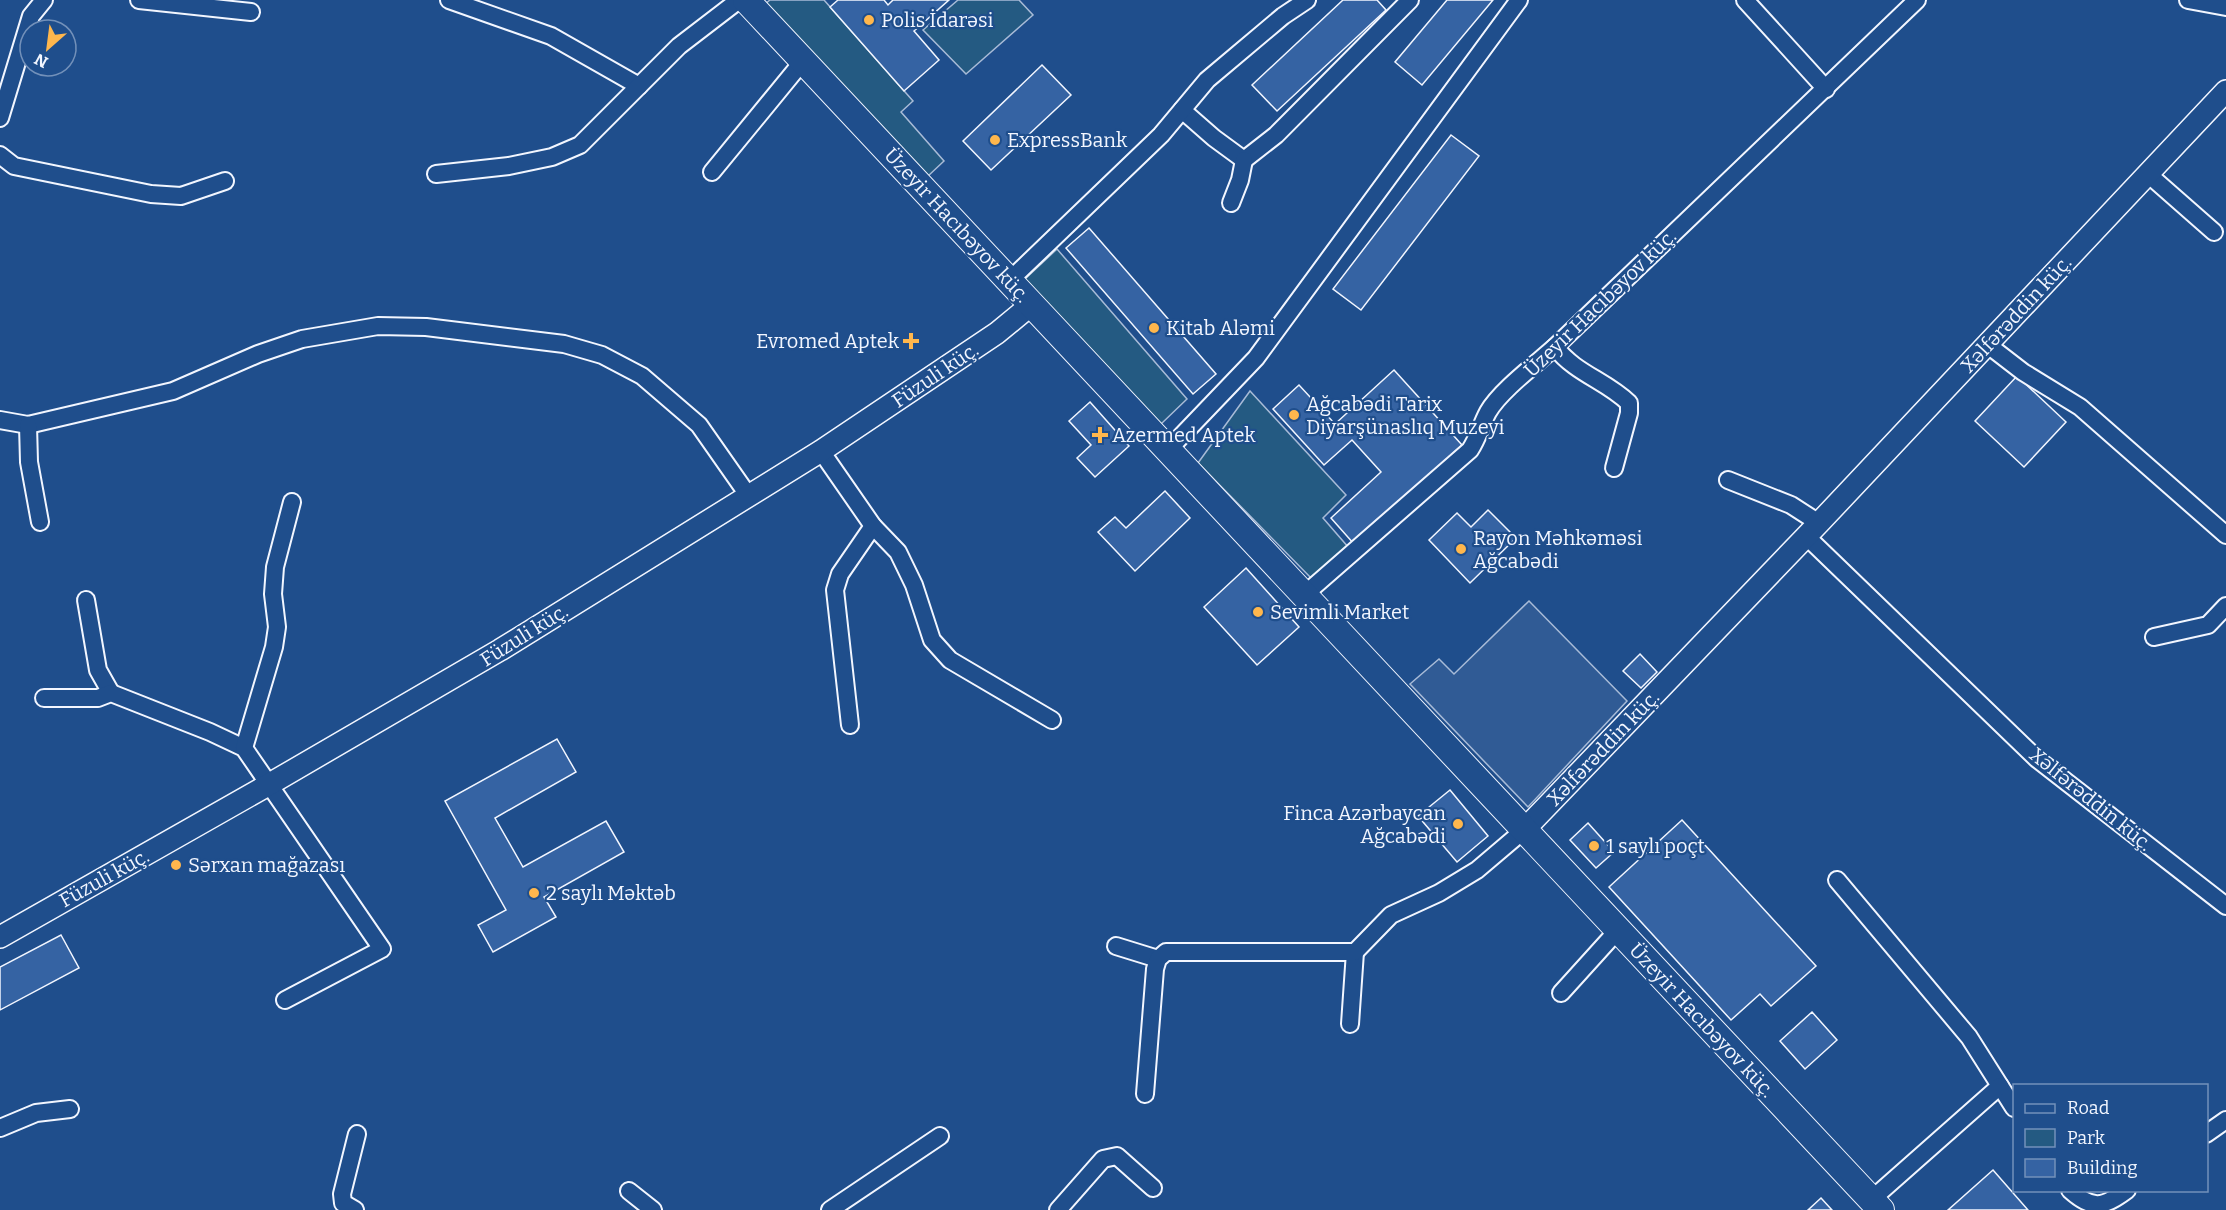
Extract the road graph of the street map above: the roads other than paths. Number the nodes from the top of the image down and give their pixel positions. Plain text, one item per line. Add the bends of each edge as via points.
1 (44, 0) edge
2 (139, 0) edge
3 (449, 0) edge
4 (739, 0) edge
5 (746, 0) edge
6 (1307, 0) edge
7 (1410, 0) edge
8 (1519, 0) edge
9 (1745, 0) edge
10 (1917, 0) edge
11 (2188, 0) edge
12 (2226, 7) edge
13 (251, 12) dead end
14 (803, 61) junction
15 (639, 86) junction
16 (1826, 89) junction
17 (2226, 91) edge
18 (1182, 111) junction
19 (0, 118) edge
20 (0, 155) edge
21 (1244, 160) junction
22 (712, 172) dead end
23 (436, 174) dead end
24 (2148, 174) junction
25 (225, 180) dead end
26 (1232, 203) dead end
27 (2214, 232) dead end
28 (1009, 281) junction
29 (1031, 305) junction
30 (1988, 345) junction
31 (1555, 347) junction
32 (0, 420) edge
33 (28, 425) junction
34 (1168, 450) junction
35 (821, 451) junction
36 (1614, 468) dead end
37 (1728, 480) dead end
38 (748, 495) junction
39 (292, 502) dead end
40 (40, 522) dead end
41 (873, 526) junction
42 (1812, 530) junction
43 (2226, 535) edge
44 (1304, 595) junction
45 (86, 600) dead end
46 (2226, 606) edge
47 (2154, 637) dead end
48 (111, 693) junction
49 (44, 698) dead end
50 (1052, 720) dead end
51 (850, 725) dead end
52 (244, 748) junction
53 (268, 785) junction
54 (1524, 830) junction
55 (1837, 880) dead end
56 (2226, 906) edge
57 (1618, 930) junction
58 (0, 937) edge
59 (1116, 946) dead end
60 (1355, 952) junction
61 (1158, 959) junction
62 (1561, 993) dead end
63 (285, 1000) dead end
64 (1350, 1024) dead end
65 (2000, 1086) junction
66 (1145, 1094) dead end
67 (2013, 1106) edge
68 (70, 1109) dead end
69 (2226, 1120) edge
70 (0, 1128) edge
71 (2208, 1133) edge
72 (357, 1134) dead end
73 (940, 1136) dead end
74 (1154, 1188) dead end
75 (629, 1191) dead end
76 (2071, 1192) edge
77 (2126, 1192) edge
78 (1876, 1205) edge
79 (355, 1210) edge
80 (653, 1210) edge
81 (830, 1210) edge
82 (1058, 1210) edge

1 - 19 street via 31,16
2 - 13 street
3 - 15 street via 551,36
4 - 15 street via 679,46
5 - 14 main road, Üzeyir Hacıbəyov küç.
6 - 18 street via 1229,60
7 - 21 street via 1276,135
8 - 34 street via 1256,358
9 - 16 street
10 - 16 street, Üzeyir Hacıbəyov küç.
11 - 12 street
14 - 22 street
14 - 28 main road, Üzeyir Hacıbəyov küç.
15 - 23 street via 580,145 552,157 509,166
16 - 31 street, Üzeyir Hacıbəyov küç.
17 - 24 street, Xəlfərəddin küç.
18 - 21 street
18 - 28 street
20 - 25 street via 14,166 151,194 181,196
21 - 26 street
24 - 27 street
24 - 30 street, Xəlfərəddin küç.
28 - 29 main road, Üzeyir Hacıbəyov küç.
29 - 34 main road, Üzeyir Hacıbəyov küç.
29 - 35 street, Füzuli küç. via 997,333
30 - 42 street, Xəlfərəddin küç.
30 - 43 street via 2080,407
31 - 36 street via 1571,365 1629,403
31 - 44 street, Üzeyir Hacıbəyov küç. via 1497,400 1470,450
32 - 33 street
33 - 38 street via 173,391 302,339 378,326 426,327 564,344 602,355 642,376 699,426
33 - 40 street via 29,462
34 - 44 main road, Üzeyir Hacıbəyov küç.
35 - 38 street, Füzuli küç.
35 - 41 street
37 - 42 street via 1791,505
38 - 53 street, Füzuli küç. via 500,650
39 - 52 street via 275,567 274,647
41 - 50 street via 898,552 914,585 932,640 950,660
41 - 51 street via 840,574 835,590
42 - 54 street, Xəlfərəddin küç.
42 - 56 street, Xəlfərəddin küç. via 2037,759
44 - 54 main road, Üzeyir Hacıbəyov küç.
45 - 48 street via 98,670
46 - 47 street via 2208,625
48 - 49 street via 98,698
48 - 52 street
52 - 53 street
53 - 58 street, Füzuli küç.
53 - 63 street via 382,949
54 - 57 main road, Üzeyir Hacıbəyov küç.
54 - 60 street via 1477,870 1391,915
55 - 65 street via 1969,1037
57 - 62 street
57 - 78 main road, Üzeyir Hacıbəyov küç.
59 - 61 street
60 - 61 street via 1166,952
60 - 64 street
61 - 66 street
65 - 67 street
65 - 78 street
68 - 70 street via 36,1113
69 - 71 street
72 - 79 street via 342,1194 343,1203
73 - 81 street
74 - 82 street via 1117,1156 1103,1159
75 - 80 street
76 - 77 street via 2092,1207 2111,1202

